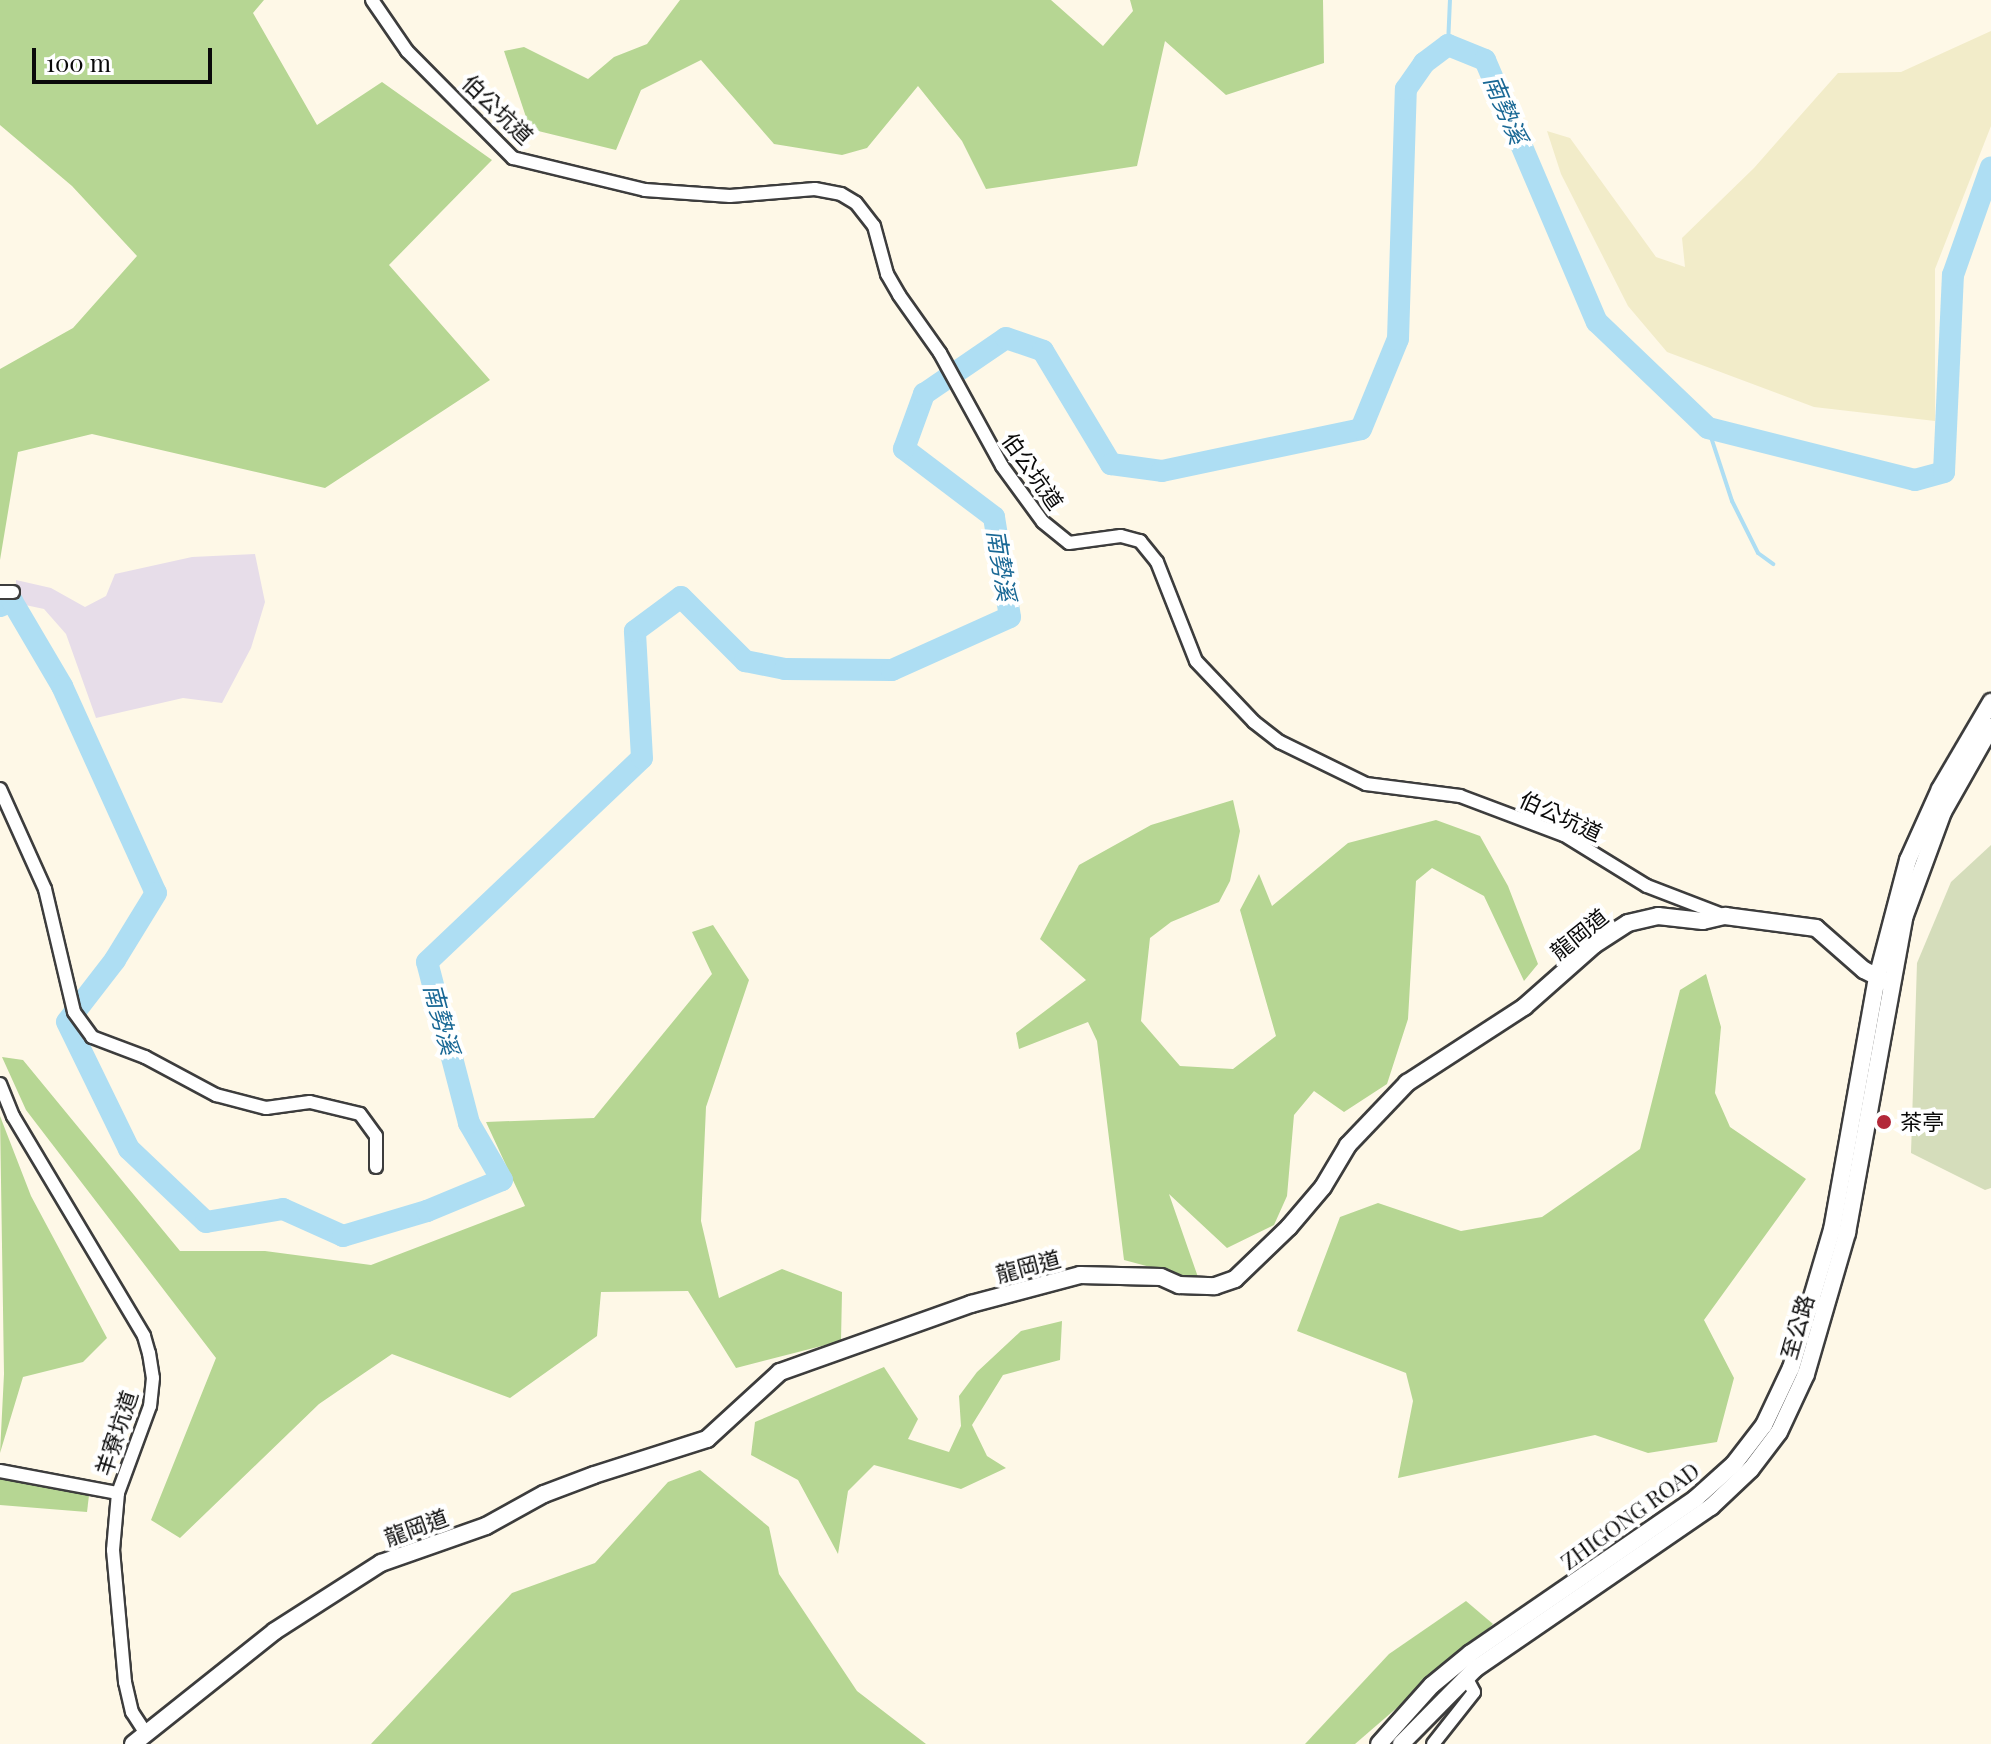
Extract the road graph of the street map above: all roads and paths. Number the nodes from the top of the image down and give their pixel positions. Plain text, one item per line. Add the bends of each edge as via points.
1 (372, 0) edge
2 (1991, 702) edge
3 (1991, 727) edge
4 (0, 789) edge
5 (1725, 916) junction
6 (1883, 980) junction
7 (0, 1084) edge
8 (376, 1167) dead end
9 (1799, 1371) joint
10 (0, 1471) edge
11 (118, 1493) junction
12 (1584, 1587) junction
13 (1466, 1677) junction
14 (139, 1738) edge
15 (1379, 1744) edge
16 (1401, 1744) edge
17 (1433, 1744) edge

1 - 5 street, 伯公坑道 via 407,51 513,158 645,190 730,196 815,189 841,194 874,226 887,274 940,353 1002,466 1056,537 1069,543 1121,536 1140,541 1157,562 1196,661 1280,742 1366,784 1460,796 1564,835 1647,886
2 - 6 street via 1940,789 1908,860
3 - 6 street via 1920,864
4 - 8 street via 45,889 74,1012 92,1037 145,1057 216,1095 266,1108 310,1102 360,1114 376,1136
5 - 6 street, 龍岡道 via 1816,928
5 - 14 street, 龍岡道 via 1703,921 1658,916 1628,923 1594,945 1524,1007 1407,1083 1348,1145 1323,1187 1289,1227 1235,1279 1215,1286 1179,1285 1161,1277 1080,1275 971,1304 780,1372 707,1439 557,1489 486,1526 381,1563 275,1631
6 - 9 street, 至公路 via 1839,1231
7 - 11 street, 羊寮坑道 via 44,1171 144,1336 153,1378 150,1406
9 - 12 street, ZHIGONG ROAD via 1734,1464
10 - 11 street
11 - 14 street, 羊寮坑道 via 116,1617
12 - 13 street, ZHIGONG ROAD
12 - 15 street, ZHIGONG ROAD via 1432,1685
13 - 16 street, ZHIGONG ROAD
13 - 17 street via 1474,1692

